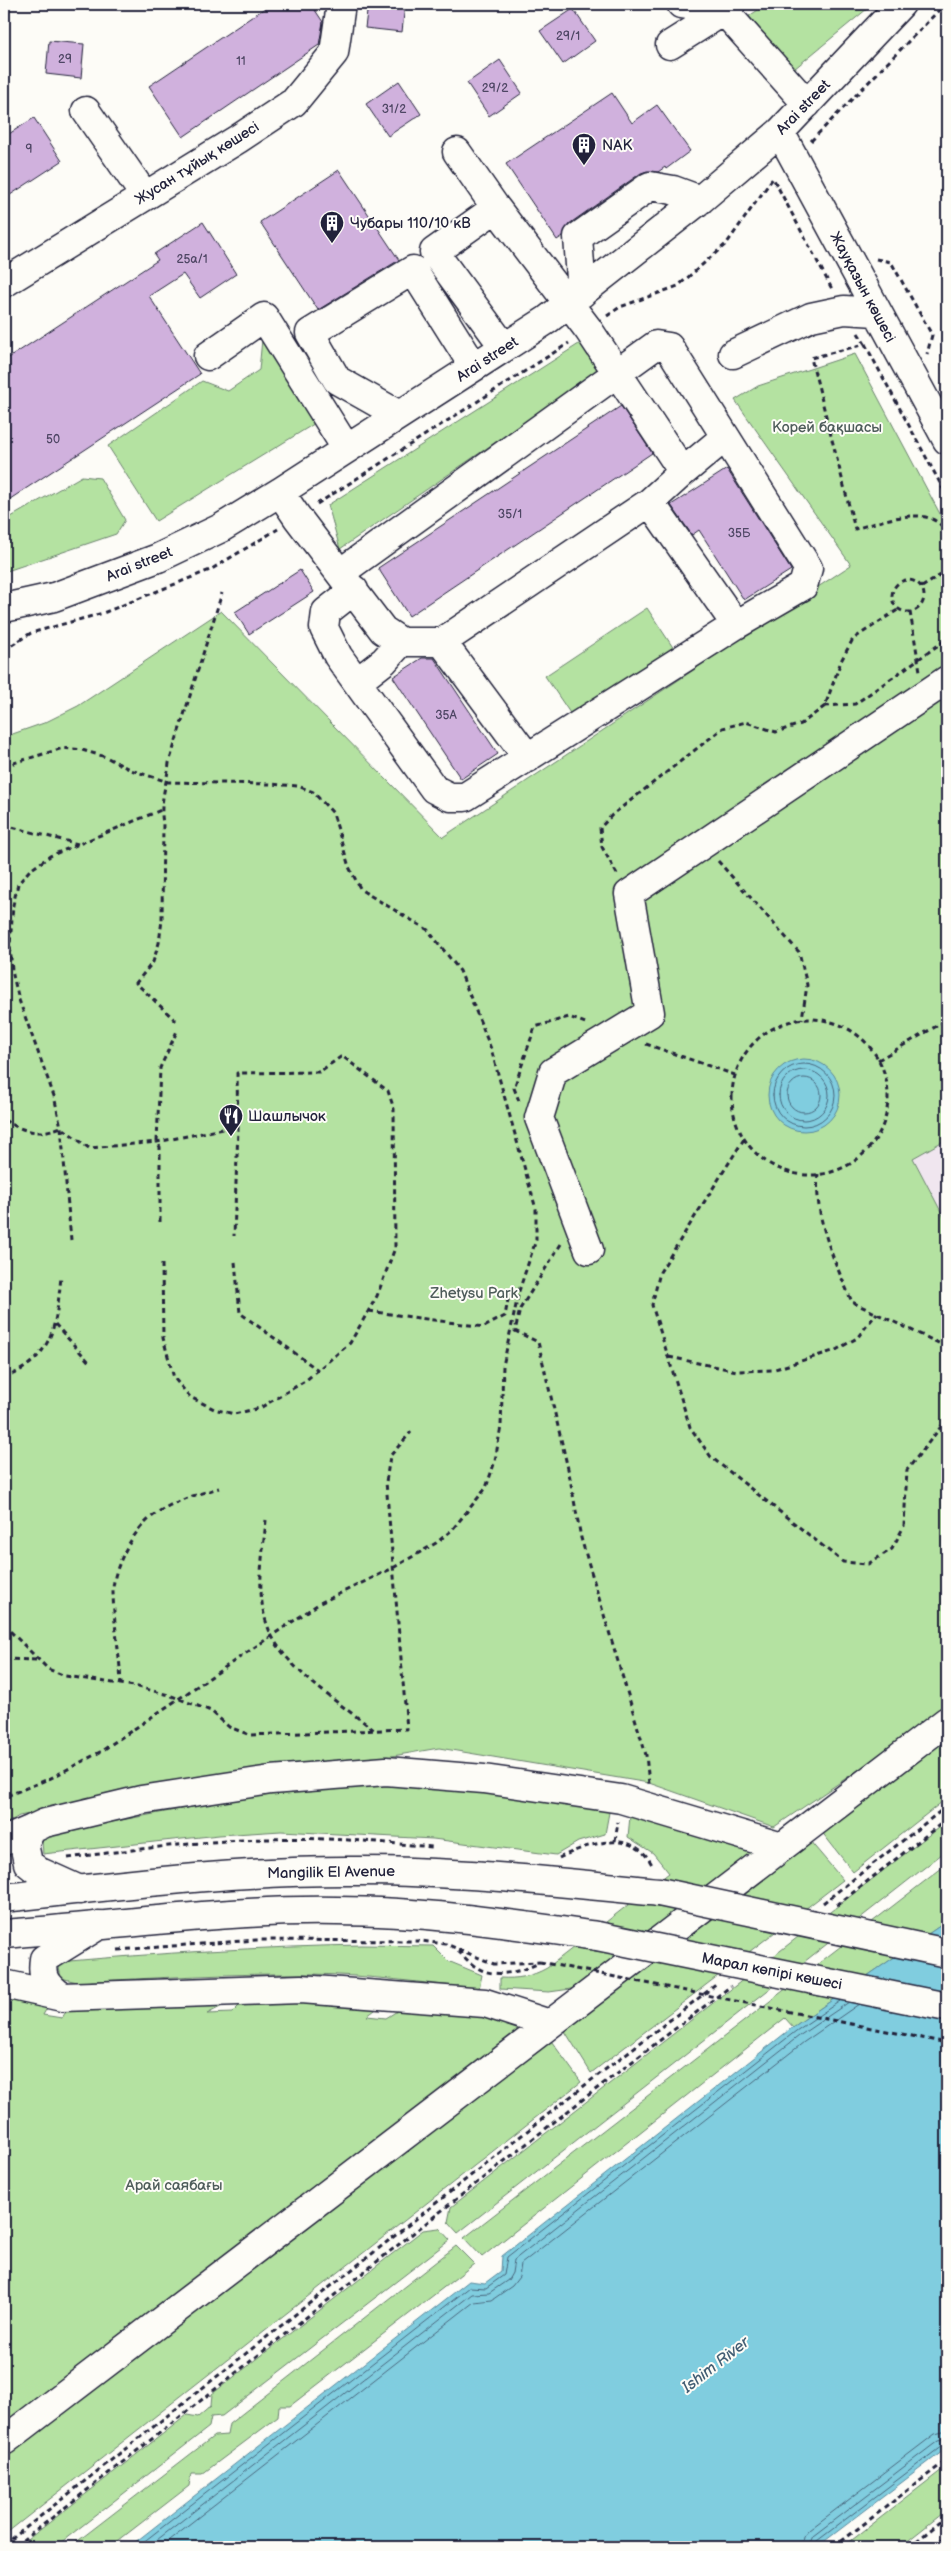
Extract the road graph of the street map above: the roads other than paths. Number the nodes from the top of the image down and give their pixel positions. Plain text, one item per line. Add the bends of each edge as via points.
1 (341, 4) edge
2 (681, 4) edge
3 (901, 4) edge
4 (730, 8) edge
5 (670, 45) dead end
6 (807, 104) junction
7 (86, 111) dead end
8 (780, 132) junction
9 (456, 152) dead end
10 (145, 196) junction
11 (700, 200) junction
12 (496, 208) junction
13 (4, 283) edge
14 (575, 298) junction
15 (876, 312) junction
16 (504, 347) junction
17 (733, 354) dead end
18 (208, 356) dead end
19 (474, 367) junction
20 (618, 372) junction
21 (399, 415) junction
22 (724, 438) junction
23 (947, 440) edge
24 (346, 448) junction
25 (683, 472) junction
26 (280, 492) junction
27 (650, 502) junction
28 (347, 581) junction
29 (4, 608) edge
30 (736, 625) junction
31 (401, 642) junction
32 (442, 642) junction
33 (947, 680) edge
34 (357, 682) junction
35 (528, 758) junction
36 (589, 1250) dead end
37 (947, 1721) edge
38 (32, 1829) junction
39 (4, 1841) edge
40 (782, 1847) junction
41 (80, 1890) junction
42 (4, 1898) edge
43 (99, 1925) junction
44 (4, 1934) edge
45 (947, 1952) edge
46 (4, 1984) edge
47 (62, 1997) junction
48 (947, 2007) edge
49 (550, 2024) junction
50 (4, 2442) edge

1 - 10 street, Жусан тұйық көшесі via 334,53 294,102
2 - 4 street
3 - 6 street, Arai street
4 - 5 street
4 - 6 street
6 - 8 street, Arai street
7 - 10 street
8 - 11 street, Arai street
8 - 15 street, Жауқазын көшесі
9 - 12 street
10 - 13 street, Жусан тұйық көшесі
11 - 14 street, Arai street
11 - 14 street via 650,186 578,237
12 - 14 street
12 - 16 street via 434,252
14 - 16 street, Arai street
14 - 20 street via 588,329
15 - 17 street via 844,310 811,317
15 - 23 street, Жауқазын көшесі
16 - 19 street, Arai street
18 - 24 street via 264,317
19 - 21 street, Arai street
19 - 21 street via 413,270 310,333 337,380
20 - 22 street via 656,345 668,346
20 - 25 street
20 - 28 street
21 - 24 street, Arai street
22 - 25 street
22 - 30 street via 808,568 802,586
24 - 26 street, Arai street
25 - 27 street
26 - 28 street
26 - 29 street, Arai street via 221,528 158,558 54,597
27 - 30 street
27 - 32 street
28 - 31 street via 383,630
28 - 34 street via 326,612 324,628 338,656
30 - 35 street
31 - 32 street
31 - 34 street via 384,661
32 - 35 street
33 - 36 street via 629,894 650,1013 553,1072 539,1118
34 - 35 street via 434,789 450,797 465,797
37 - 40 street
38 - 39 street
38 - 40 street via 141,1800 271,1780 386,1771 484,1779 621,1799
38 - 41 street via 24,1844 28,1863
40 - 49 street
41 - 42 street, Mangilik El Avenue
41 - 45 street, Mangilik El Avenue, bridge via 182,1878 356,1870 657,1881
43 - 44 street
43 - 47 street via 44,1959 42,1973 47,1986
43 - 48 street, Марал көпірі көшесі, bridge via 336,1910 422,1913 597,1936
46 - 47 street
47 - 49 street via 301,1989 485,2003
49 - 50 street

